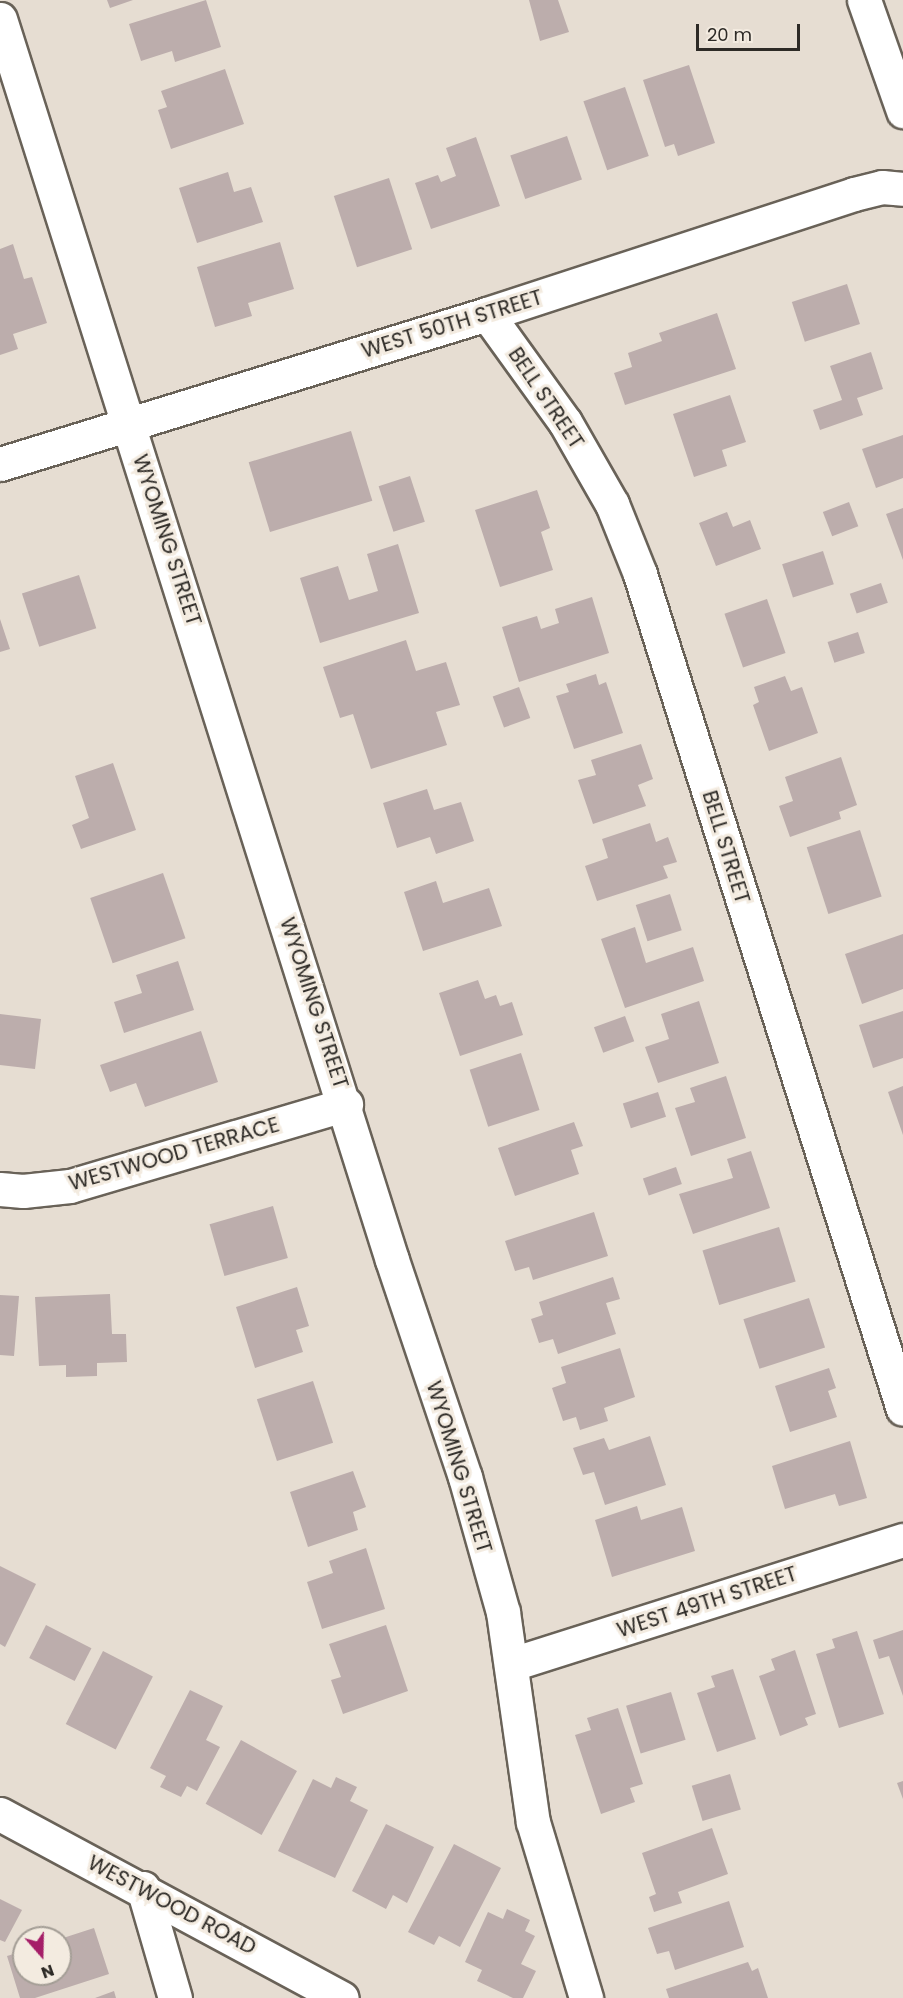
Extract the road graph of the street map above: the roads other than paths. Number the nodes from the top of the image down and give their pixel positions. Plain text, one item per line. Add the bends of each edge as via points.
1 (864, 0) edge
2 (0, 19) edge
3 (903, 111) edge
4 (903, 189) edge
5 (487, 314) junction
6 (130, 423) junction
7 (0, 464) edge
8 (346, 1104) junction
9 (0, 1189) edge
10 (903, 1409) edge
11 (903, 1540) edge
12 (512, 1664) junction
13 (0, 1814) edge
14 (143, 1888) junction
15 (175, 1998) edge
16 (342, 1998) edge
17 (586, 1998) edge

1 - 3 street
2 - 6 street, WYOMING STREET
4 - 5 street, WEST 50TH STREET via 882,187 854,194
5 - 6 street, WEST 50TH STREET
5 - 10 street, BELL STREET via 565,422 612,504 640,574
6 - 7 street, WEST 50TH STREET
6 - 8 street, WYOMING STREET
8 - 9 street, WESTWOOD TERRACE via 70,1186
8 - 12 street, WYOMING STREET via 392,1260 465,1477 503,1612
11 - 12 street, WEST 49TH STREET
12 - 17 street, WYOMING STREET via 533,1822
13 - 14 street, WESTWOOD ROAD
14 - 15 street
14 - 16 street, WESTWOOD ROAD

